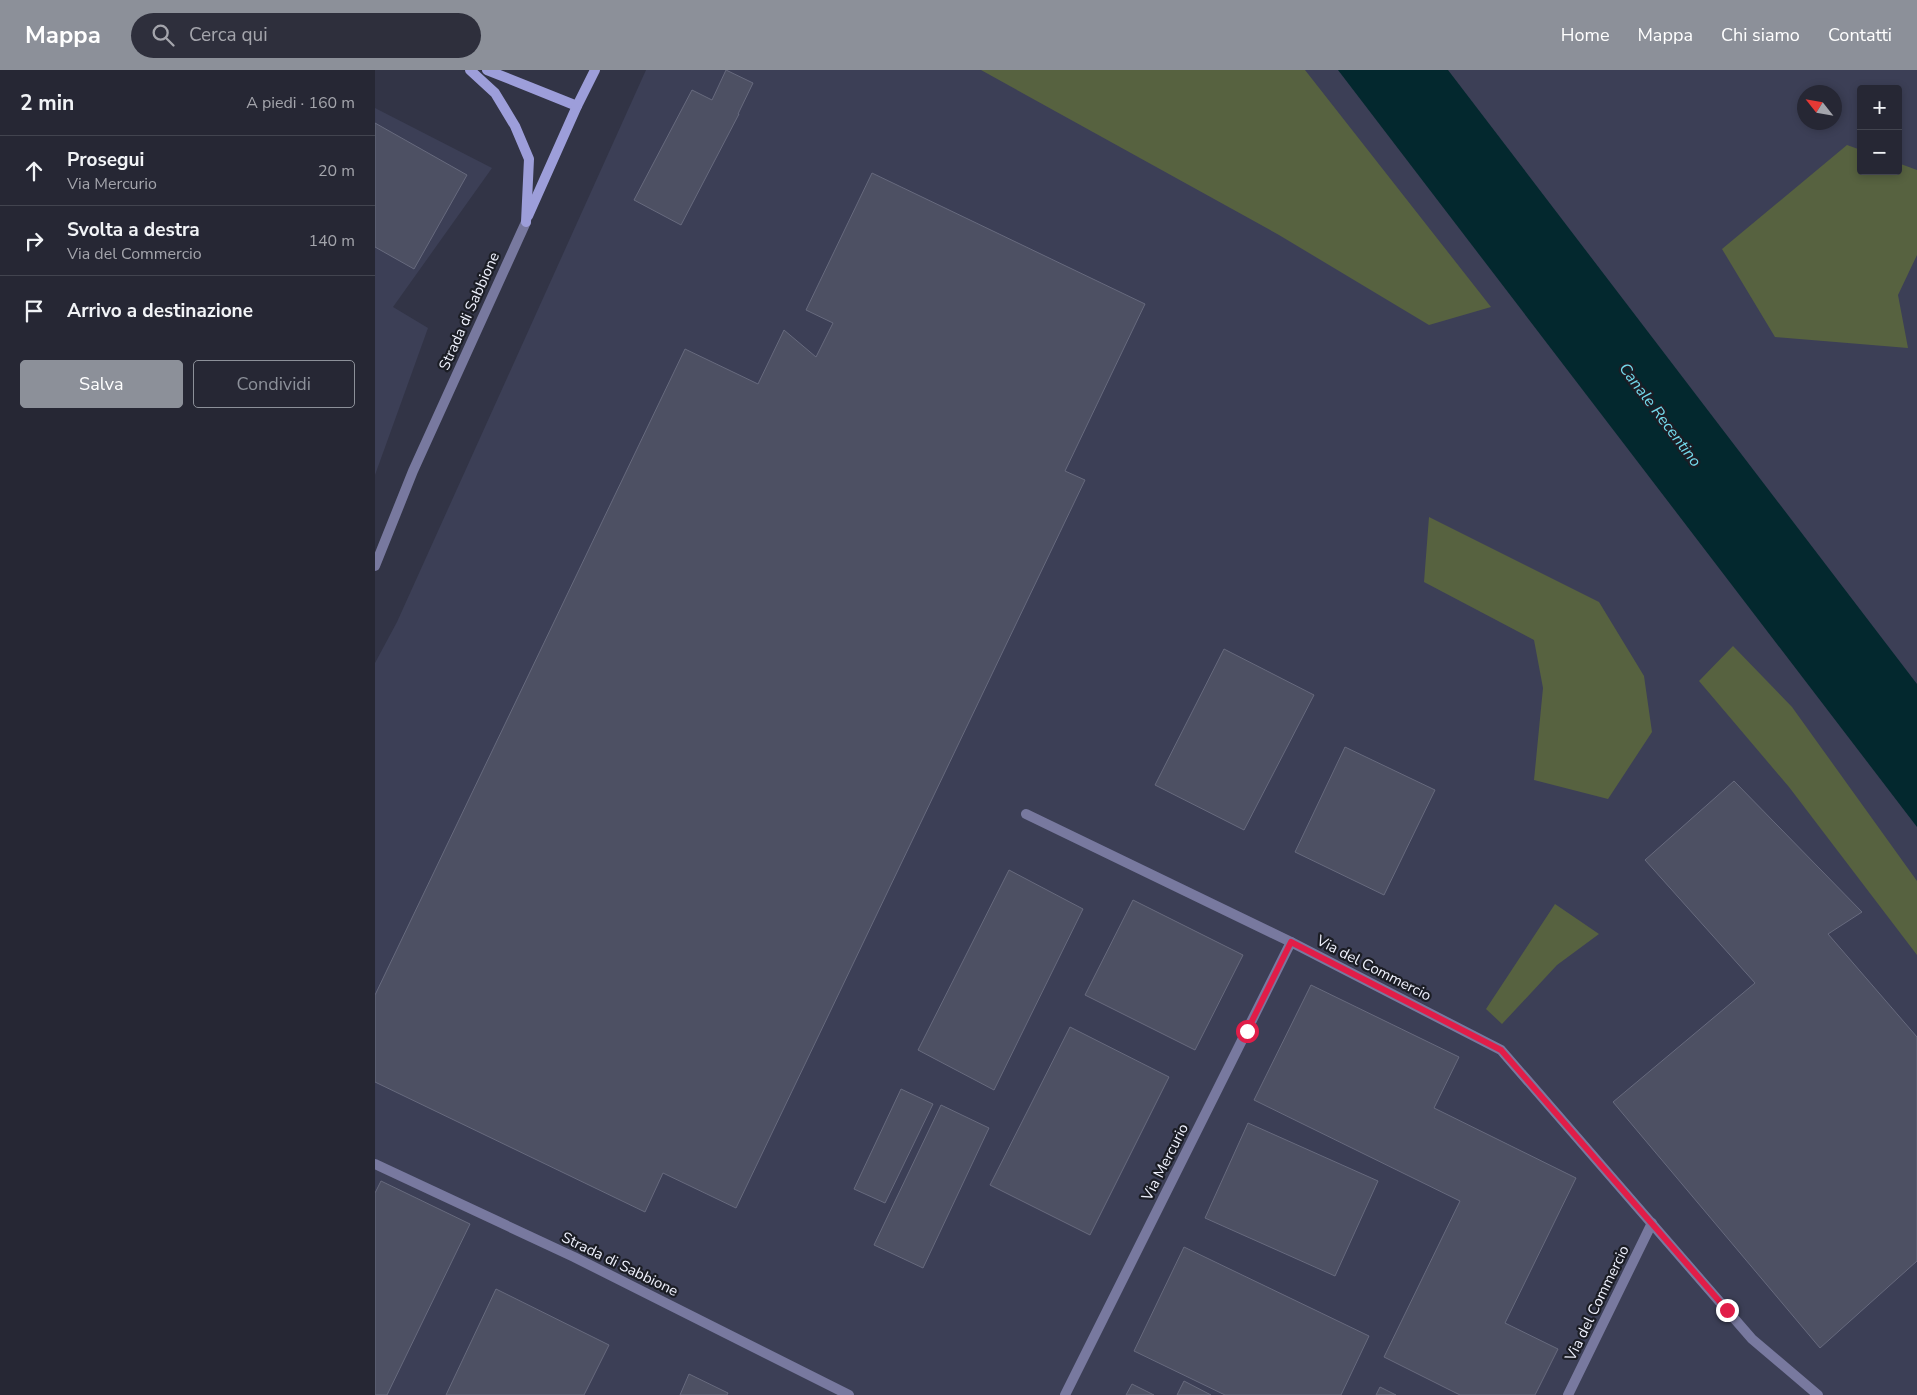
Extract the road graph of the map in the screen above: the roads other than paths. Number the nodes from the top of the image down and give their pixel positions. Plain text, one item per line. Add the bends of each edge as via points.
1 (470, 70) edge
2 (487, 70) edge
3 (595, 70) edge
4 (577, 106) junction
5 (526, 222) junction
6 (375, 566) edge
7 (1026, 814) dead end
8 (1291, 942) junction
9 (375, 1164) edge
10 (1652, 1224) junction
11 (849, 1395) edge
12 (1065, 1395) edge
13 (1568, 1395) edge
14 (1818, 1395) edge

1 - 5 main road via 495,93 515,126 529,159
2 - 4 main road
3 - 4 main road, Strada di Sabbione
4 - 5 main road, Strada di Sabbione
5 - 6 street, Strada di Sabbione via 413,471
7 - 8 street, Via del Commercio
8 - 10 street, Via del Commercio via 1501,1050
8 - 12 street, Via Mercurio
9 - 11 street, Strada di Sabbione via 574,1257
10 - 13 street, Via del Commercio
10 - 14 street, Via del Commercio via 1752,1339

